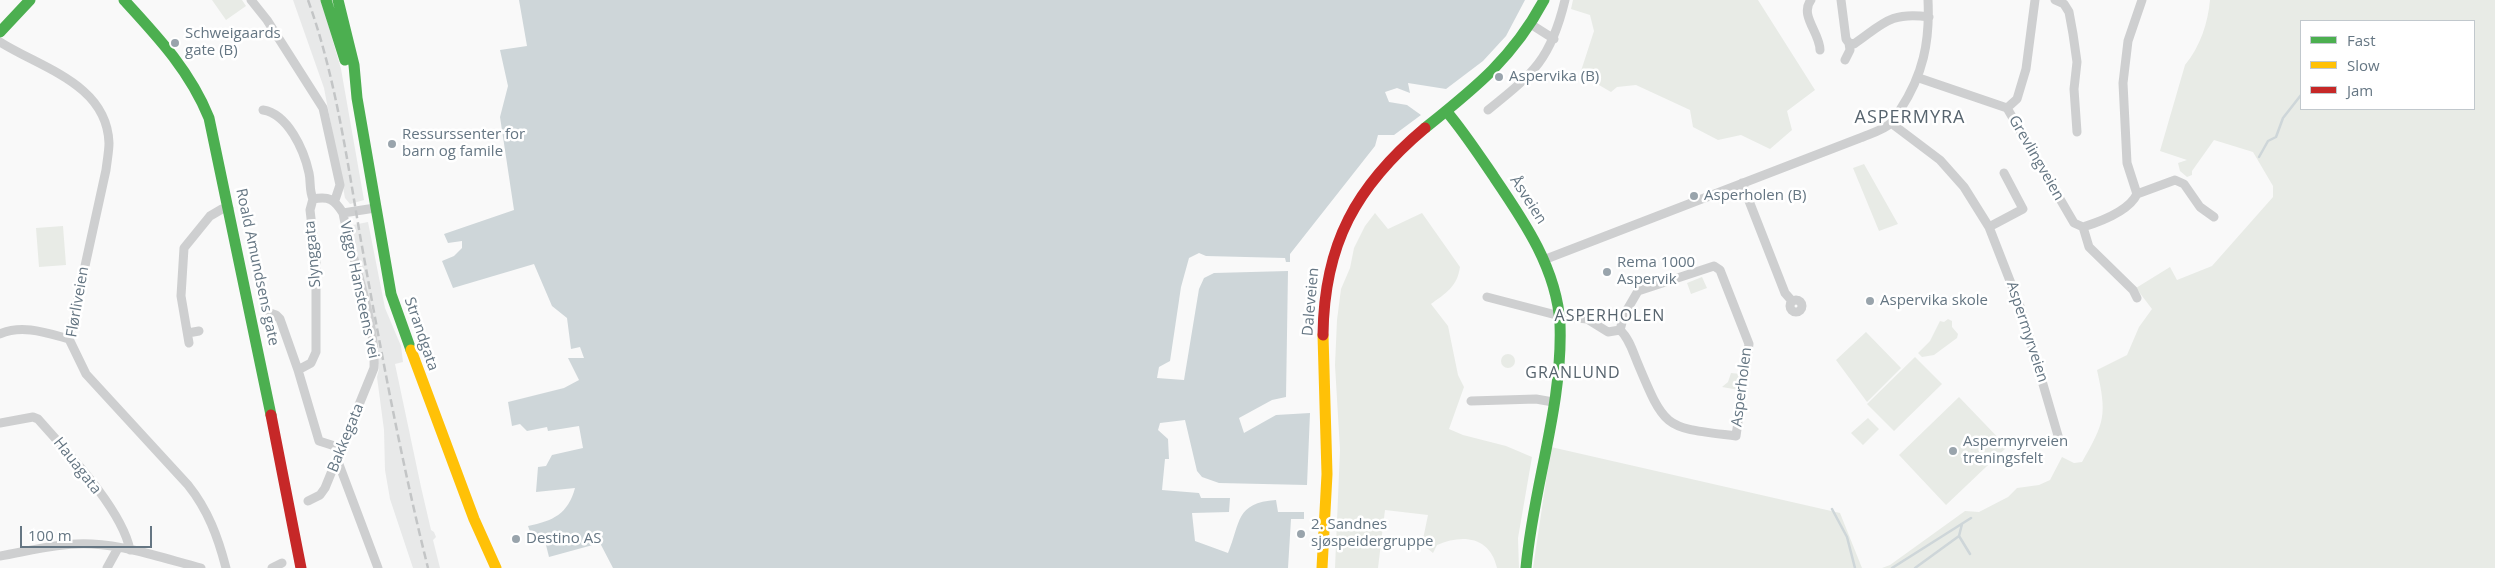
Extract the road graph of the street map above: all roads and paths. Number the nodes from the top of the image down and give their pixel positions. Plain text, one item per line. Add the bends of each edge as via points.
1 (30, 0) edge
2 (124, 0) edge
3 (250, 0) edge
4 (326, 0) edge
5 (338, 0) edge
6 (1544, 0) edge
7 (1565, 0) edge
8 (1811, 0) edge
9 (1841, 0) edge
10 (1928, 0) edge
11 (2035, 0) edge
12 (2055, 0) edge
13 (2142, 0) edge
14 (1929, 17) junction
15 (1532, 25) junction
16 (0, 32) edge
17 (1554, 39) junction
18 (0, 42) edge
19 (1849, 43) junction
20 (1820, 50) dead end
21 (1844, 60) dead end
22 (1918, 78) junction
23 (357, 98) junction
24 (2007, 108) junction
25 (263, 110) dead end
26 (1488, 110) dead end
27 (1447, 112) junction
28 (1892, 123) junction
29 (2077, 132) dead end
30 (2004, 173) dead end
31 (1742, 184) junction
32 (2137, 194) junction
33 (312, 199) junction
34 (335, 200) junction
35 (229, 208) junction
36 (375, 208) junction
37 (343, 213) junction
38 (2214, 217) dead end
39 (1989, 226) junction
40 (2082, 228) junction
41 (1546, 259) junction
42 (1487, 297) dead end
43 (2137, 298) dead end
44 (1792, 301) dead end
45 (270, 313) dead end
46 (1560, 316) junction
47 (1620, 330) junction
48 (199, 331) dead end
49 (0, 334) edge
50 (69, 339) junction
51 (374, 368) joint
52 (298, 370) junction
53 (1471, 401) dead end
54 (1552, 402) junction
55 (0, 423) edge
56 (2059, 440) dead end
57 (341, 448) junction
58 (337, 459) junction
59 (308, 501) dead end
60 (118, 548) junction
61 (130, 550) junction
62 (0, 555) edge
63 (282, 564) dead end
64 (186, 566) edge
65 (107, 568) edge
66 (201, 568) edge
67 (226, 568) edge
68 (272, 568) edge
69 (301, 568) edge
70 (378, 568) edge
71 (496, 568) edge
72 (1322, 568) edge
73 (1526, 568) edge

1 - 16 main road
2 - 35 main road, Roald Amundsens gate via 182,64 195,84 214,135
3 - 34 street via 267,20 323,108 340,185
4 - 23 main road, Strandgata
5 - 23 main road, Strandgata via 352,56
6 - 15 main road, Daleveien
7 - 17 street
8 - 20 street via 1807,11 1819,37
9 - 19 street
10 - 14 street
11 - 24 street via 2026,70 2017,99
12 - 29 street via 2064,4 2069,12 2073,34 2077,62 2074,89
13 - 32 street via 2128,41 2123,83 2127,163
14 - 19 street via 1898,16 1878,25 1854,44
14 - 22 street via 1925,54
15 - 17 street
15 - 27 main road, Daleveien via 1505,60
17 - 26 street via 1545,58
18 - 50 street, Flørliveien via 81,87 97,105 107,129 106,170
19 - 21 street via 1850,50
22 - 24 street, Grevlingveien
22 - 28 street via 1912,94
23 - 36 main road, Strandgata
24 - 40 street, Grevlingveien via 2074,223
25 - 33 street via 272,111 283,120 292,135 309,173
27 - 41 main road, Åsveien via 1516,209
27 - 72 main road, Daleveien via 1399,152 1368,185 1347,217 1325,278 1322,315 1327,471
28 - 31 street
28 - 39 street, Aspermyrveien via 1940,160 1964,187
30 - 39 street via 2023,209
31 - 41 street
31 - 44 street
32 - 38 street via 2175,180 2184,184 2200,207
32 - 40 street via 2126,206
33 - 34 street, Slynggata via 325,197
33 - 52 street, Slynggata via 316,352 310,363
34 - 37 street
35 - 48 street via 210,216 184,248 182,296 188,338
35 - 69 main road, Roald Amundsens gate
36 - 37 street
36 - 71 main road, Strandgata via 397,315 474,519
37 - 51 street, Viggo Hansteens vei via 370,326
39 - 56 street, Aspermyrveien via 2021,309
40 - 43 street, Grevlingveien via 2089,247 2133,290
41 - 46 main road, Åsveien
42 - 46 street
45 - 52 street via 280,319
46 - 47 street via 1587,319 1608,332
46 - 54 main road, Åsveien via 1560,346
47 - 47 street, Asperholen via 1624,315 1638,291 1708,266 1718,267 1750,344 1736,436 1671,424 1655,406 1629,342
49 - 50 street via 25,329
50 - 67 street, Flørliveien via 86,374 201,502
51 - 57 street, Bakkegata
52 - 57 street via 319,441
53 - 54 street via 1536,399
54 - 73 main road, Åsveien via 1528,536
55 - 61 street, Hauagata via 33,417 38,419 86,474 125,532
57 - 58 street, Bakkegata
58 - 59 street, Bakkegata via 325,488 320,495
58 - 70 street
60 - 61 street
60 - 62 street via 84,544
60 - 65 street
61 - 64 street
63 - 68 street
64 - 66 street

